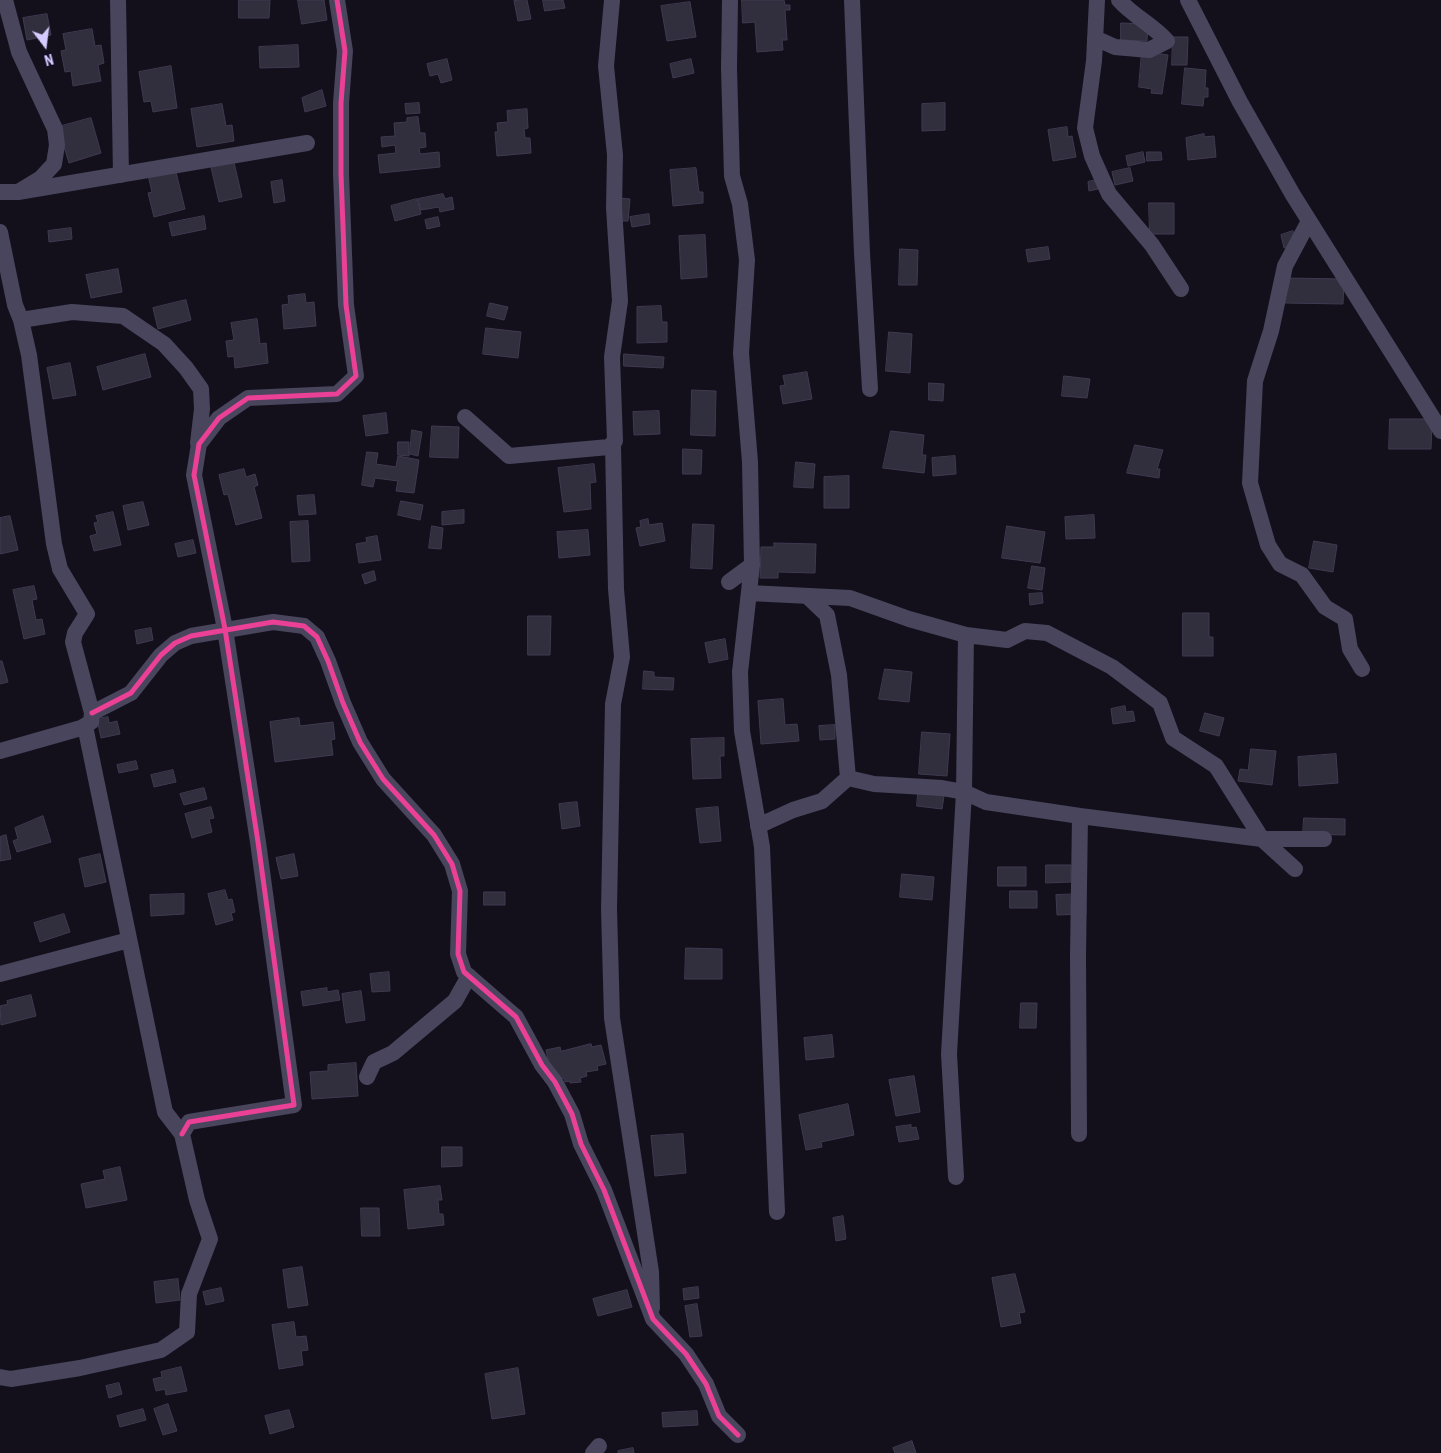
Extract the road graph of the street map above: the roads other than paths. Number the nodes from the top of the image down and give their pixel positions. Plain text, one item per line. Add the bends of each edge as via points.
1 (6, 0) edge
2 (118, 0) edge
3 (337, 0) edge
4 (612, 0) edge
5 (730, 0) edge
6 (852, 0) edge
7 (1097, 0) edge
8 (1119, 0) edge
9 (1188, 0) edge
10 (1095, 38) junction
11 (307, 143) dead end
12 (121, 175) junction
13 (0, 192) edge
14 (18, 192) junction
15 (1309, 221) junction
16 (0, 232) edge
17 (1181, 289) dead end
18 (8, 308) edge
19 (21, 320) junction
20 (870, 389) dead end
21 (465, 417) dead end
22 (1441, 431) edge
23 (613, 445) junction
24 (197, 454) junction
25 (752, 565) junction
26 (729, 582) dead end
27 (749, 593) junction
28 (807, 596) junction
29 (225, 629) junction
30 (966, 635) junction
31 (1362, 669) dead end
32 (89, 720) junction
33 (0, 751) edge
34 (848, 778) junction
35 (964, 792) junction
36 (1080, 816) junction
37 (758, 826) junction
38 (1262, 839) junction
39 (1324, 839) dead end
40 (1295, 869) dead end
41 (130, 940) junction
42 (0, 974) edge
43 (469, 976) junction
44 (367, 1077) dead end
45 (182, 1134) junction
46 (1079, 1134) dead end
47 (956, 1177) dead end
48 (777, 1212) dead end
49 (653, 1319) junction
50 (0, 1377) edge
51 (738, 1435) dead end

1 - 14 street via 19,52 52,121 58,145 54,164 42,178
2 - 12 street
3 - 24 street via 345,51 341,174 346,305 356,376 337,394 248,398 219,418 199,444
4 - 23 street via 606,66 616,155 614,208 620,301 612,357
5 - 25 street via 732,176 740,204 747,260 741,353 750,462
6 - 20 street
7 - 10 street
8 - 10 street via 1128,11 1156,29 1167,41 1148,50 1114,47
9 - 15 street via 1240,102
10 - 17 street via 1085,128 1092,156 1110,194 1152,245
11 - 12 street
12 - 14 street
13 - 14 street
15 - 22 street
15 - 31 street via 1285,266 1271,331 1255,381 1250,484 1272,551 1280,564 1302,575 1326,607 1345,619 1350,649
16 - 18 street
18 - 19 street
19 - 24 street via 72,312 123,316 164,344 201,389
19 - 32 street via 29,355 54,544 60,570 87,614 75,633 74,642
21 - 23 street via 509,456 609,448
23 - 49 street via 616,589 622,657 614,704 609,909 612,1018 651,1272
24 - 29 street via 194,475
25 - 26 street
25 - 27 street
27 - 28 street
27 - 37 street via 740,672 742,731
28 - 30 street via 850,598
28 - 34 street via 827,615 839,675
29 - 32 street via 175,643 161,655 131,693
29 - 43 street via 274,622 304,626 317,637 360,742 383,779 434,836 452,864 460,891 458,954 464,972
29 - 45 street via 294,1105 189,1122
30 - 35 street
30 - 38 street via 1007,640 1025,631 1047,633 1112,667 1160,703 1173,738 1216,766
32 - 33 street
32 - 41 street
34 - 35 street via 874,784
34 - 37 street via 822,801
35 - 36 street via 986,802
35 - 47 street via 950,1054
36 - 38 street
36 - 46 street
37 - 48 street via 767,945
38 - 39 street
38 - 40 street
41 - 42 street
41 - 45 street via 165,1112
43 - 44 street via 455,1001 393,1053 374,1062
43 - 49 street via 516,1017 572,1114
45 - 50 street via 197,1200 210,1239 189,1294 187,1332 161,1350 80,1368 11,1379
49 - 51 street via 686,1354 706,1384 719,1416

